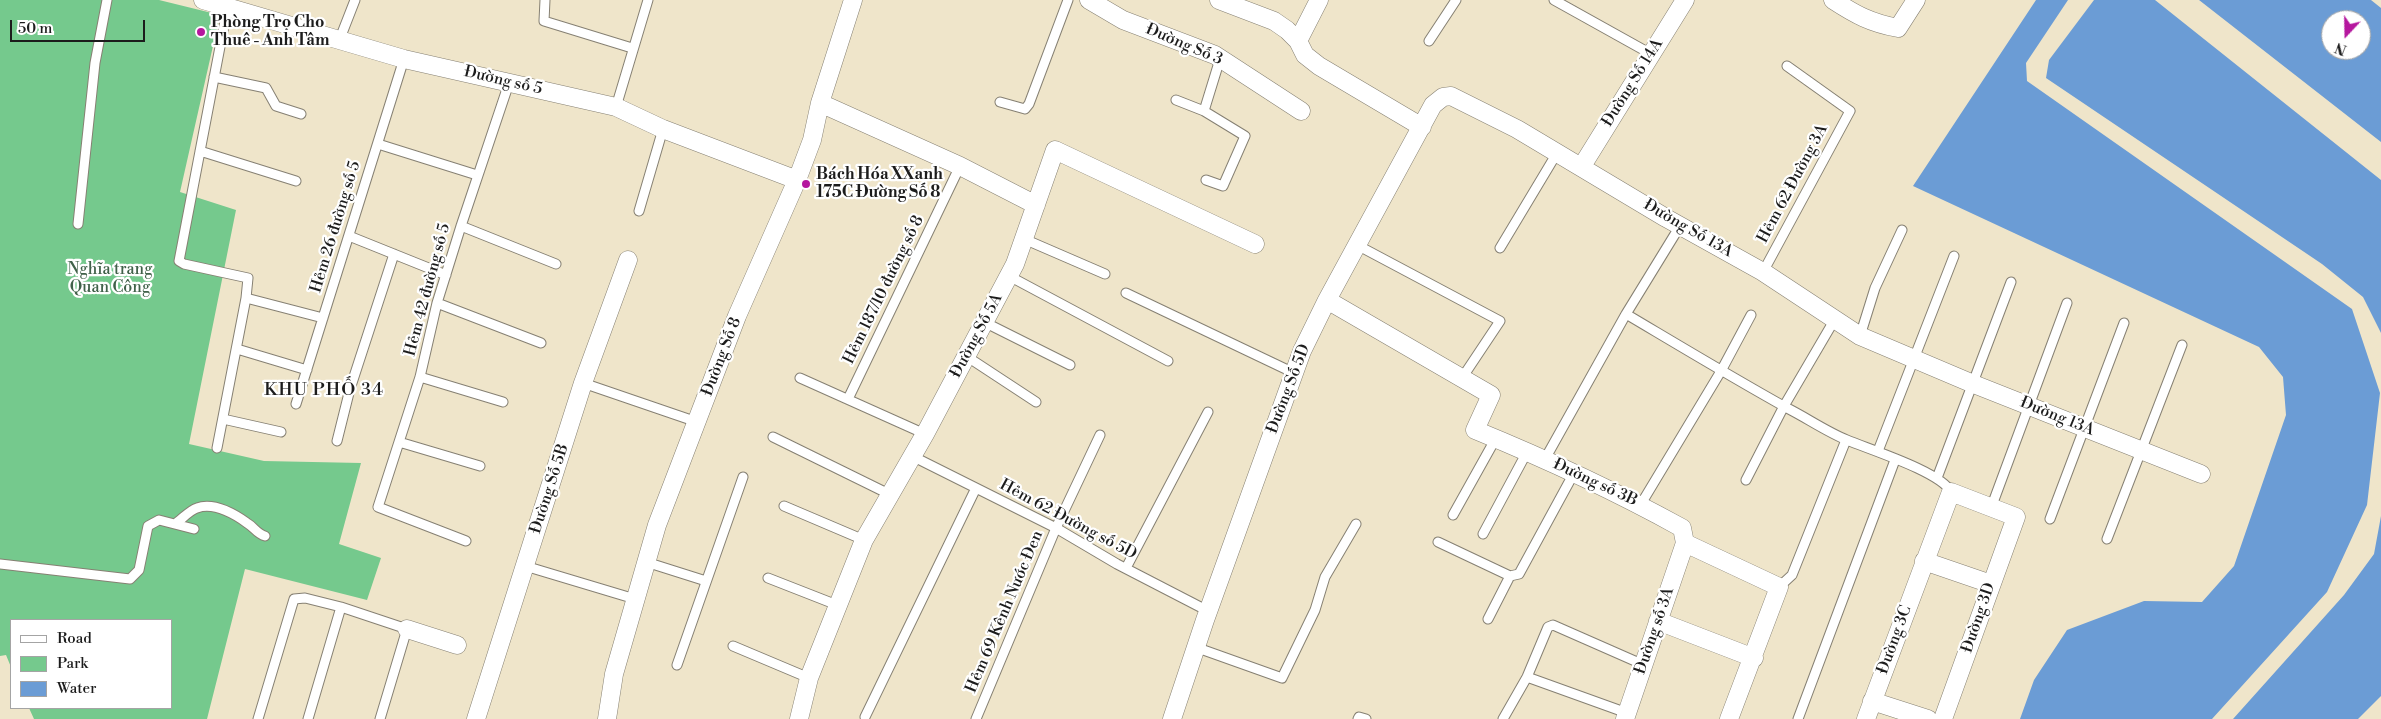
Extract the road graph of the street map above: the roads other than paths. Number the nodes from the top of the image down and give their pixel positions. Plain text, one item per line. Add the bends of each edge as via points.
1 (107, 0) edge
2 (203, 0) edge
3 (355, 0) edge
4 (545, 0) edge
5 (648, 0) edge
6 (853, 0) edge
7 (1068, 0) edge
8 (1089, 0) edge
9 (1219, 0) edge
10 (1319, 0) edge
11 (1456, 0) edge
12 (1554, 0) edge
13 (1685, 0) edge
14 (1833, 0) edge
15 (1916, 0) edge
16 (228, 4) edge
17 (1108, 5) edge
18 (339, 41) junction
19 (1298, 41) junction
20 (1429, 41) dead end
21 (632, 48) junction
22 (1651, 54) junction
23 (404, 59) junction
24 (1220, 59) junction
25 (1787, 66) dead end
26 (214, 77) junction
27 (509, 83) junction
28 (1461, 99) joint
29 (1176, 100) dead end
30 (1000, 102) dead end
31 (820, 103) junction
32 (616, 106) junction
33 (1204, 111) junction
34 (1301, 111) dead end
35 (302, 114) dead end
36 (1422, 127) junction
37 (663, 129) junction
38 (378, 144) junction
39 (200, 151) junction
40 (1557, 153) junction
41 (960, 166) junction
42 (1582, 166) junction
43 (477, 175) junction
44 (797, 180) junction
45 (1206, 180) dead end
46 (296, 181) dead end
47 (1036, 205) junction
48 (639, 211) dead end
49 (78, 224) dead end
50 (461, 226) junction
51 (1680, 226) junction
52 (1902, 230) dead end
53 (349, 236) junction
54 (1024, 239) junction
55 (1255, 244) dead end
56 (1357, 245) junction
57 (1500, 248) dead end
58 (394, 254) junction
59 (1954, 256) dead end
60 (628, 260) dead end
61 (556, 264) dead end
62 (1763, 272) junction
63 (1105, 274) dead end
64 (446, 275) junction
65 (1009, 276) junction
66 (2011, 282) dead end
67 (1126, 293) dead end
68 (246, 298) junction
69 (1326, 300) junction
70 (437, 303) junction
71 (2067, 304) dead end
72 (1626, 314) junction
73 (1751, 314) dead end
74 (323, 318) junction
75 (1835, 319) junction
76 (984, 322) junction
77 (2124, 324) dead end
78 (1860, 336) junction
79 (542, 343) dead end
80 (2182, 344) dead end
81 (237, 349) junction
82 (966, 356) junction
83 (1914, 358) junction
84 (1168, 361) dead end
85 (1070, 365) dead end
86 (307, 370) junction
87 (1721, 371) junction
88 (1294, 373) junction
89 (420, 377) junction
90 (800, 378) dead end
91 (1462, 378) junction
92 (584, 383) junction
93 (1971, 384) junction
94 (848, 399) junction
95 (503, 402) dead end
96 (1036, 402) dead end
97 (296, 404) dead end
98 (1784, 406) junction
99 (2029, 406) junction
100 (1208, 412) dead end
101 (223, 418) junction
102 (696, 422) junction
103 (2084, 428) junction
104 (281, 432) dead end
105 (926, 434) junction
106 (1100, 435) dead end
107 (773, 437) dead end
108 (1496, 438) junction
109 (1846, 440) junction
110 (337, 442) dead end
111 (400, 442) junction
112 (217, 448) dead end
113 (1878, 451) junction
114 (2141, 451) junction
115 (1527, 452) junction
116 (912, 456) junction
117 (1545, 459) junction
118 (1895, 460) junction
119 (480, 466) dead end
120 (1574, 473) junction
121 (2201, 474) dead end
122 (743, 477) dead end
123 (1937, 478) junction
124 (1746, 480) dead end
125 (976, 488) junction
126 (1951, 492) junction
127 (892, 495) junction
128 (1641, 504) junction
129 (784, 506) dead end
130 (1991, 508) junction
131 (1453, 515) dead end
132 (2050, 519) dead end
133 (175, 524) junction
134 (1356, 524) dead end
135 (1056, 528) junction
136 (194, 529) dead end
137 (1483, 534) dead end
138 (265, 536) dead end
139 (2107, 539) dead end
140 (864, 540) junction
141 (466, 541) dead end
142 (1438, 542) dead end
143 (1685, 543) junction
144 (1924, 561) junction
145 (646, 562) junction
146 (0, 564) edge
147 (525, 566) junction
148 (1126, 568) junction
149 (1510, 576) junction
150 (768, 578) dead end
151 (706, 580) junction
152 (1991, 584) junction
153 (1779, 587) junction
154 (635, 599) junction
155 (837, 605) junction
156 (340, 607) junction
157 (1208, 611) junction
158 (1488, 619) dead end
159 (1658, 621) junction
160 (407, 629) junction
161 (457, 645) dead end
162 (733, 646) dead end
163 (1196, 647) junction
164 (1754, 658) junction
165 (677, 665) dead end
166 (1644, 665) junction
167 (1527, 677) junction
168 (809, 678) junction
169 (1872, 701) junction
170 (1626, 716) edge
171 (865, 717) dead end
172 (258, 719) edge
173 (308, 719) edge
174 (380, 719) edge
175 (476, 719) edge
176 (607, 719) edge
177 (799, 719) edge
178 (976, 719) edge
179 (1172, 719) edge
180 (1358, 719) edge
181 (1366, 719) edge
182 (1504, 719) edge
183 (1729, 719) edge
184 (1798, 719) edge
185 (1866, 719) edge
186 (1928, 719) edge
187 (1943, 719) edge

1 - 49 lane via 95,63
2 - 16 street, Đường số 5
3 - 18 lane
4 - 21 lane via 544,21
5 - 21 lane
6 - 31 street, Đường Số 8
7 - 30 lane via 1030,104 1025,110
8 - 17 street, Đường Số 3
9 - 19 street via 1274,22
10 - 19 street
11 - 20 lane
12 - 22 lane
13 - 22 street, Đường Số 14A
14 - 15 street via 1863,19 1898,28
16 - 18 street, Đường số 5
16 - 26 lane
17 - 24 street, Đường Số 3 via 1123,20
18 - 23 street, Đường số 5
19 - 36 street via 1305,55 1319,66
21 - 32 lane
22 - 42 street, Đường Số 14A
23 - 27 street, Đường số 5
23 - 38 lane, Hẻm 26 đường số 5
24 - 33 lane
24 - 34 street, Đường Số 3
25 - 62 lane, Hẻm 62 Đường 3A via 1850,111
26 - 35 lane via 266,88 276,106
26 - 39 lane
27 - 32 street, Đường số 5
27 - 43 lane, Hẻm 42 đường số 5
28 - 36 street, Đường Số 5D via 1443,97 1433,105
28 - 40 street, Đường Số 13A
29 - 33 lane
31 - 41 street
31 - 44 street, Đường Số 8 via 812,140
32 - 37 street, Đường số 5
33 - 45 lane via 1245,136 1223,186
36 - 56 street, Đường Số 5D
37 - 44 street, Đường số 5
37 - 48 lane
38 - 43 lane
38 - 53 lane, Hẻm 26 đường số 5
39 - 46 lane
39 - 68 lane via 179,261 248,278
40 - 42 street, Đường Số 13A
40 - 57 lane
41 - 47 street
41 - 94 lane, Hẻm 187/10 đường số 8
42 - 51 street, Đường Số 13A
43 - 50 lane, Hẻm 42 đường số 5
44 - 102 street, Đường Số 8 via 737,316
47 - 54 street, Đường Số 5A
47 - 55 street, Đường Số 5A via 1055,150
50 - 61 lane
50 - 64 lane, Hẻm 42 đường số 5
51 - 62 street, Đường Số 13A
51 - 72 lane
52 - 78 lane via 1875,288
53 - 58 lane
53 - 74 lane, Hẻm 26 đường số 5
54 - 63 lane
54 - 65 street, Đường Số 5A
56 - 69 street, Đường Số 5D
56 - 91 lane via 1500,321
58 - 64 lane
58 - 110 lane via 350,390
59 - 83 lane
60 - 92 street, Đường Số 5B
62 - 75 street, Đường Số 13A
64 - 70 lane, Hẻm 42 đường số 5
65 - 76 street, Đường Số 5A
65 - 84 lane
66 - 93 lane
67 - 88 lane
68 - 74 lane
68 - 81 lane
69 - 88 street, Đường Số 5D
69 - 91 street, Đường số 3B
70 - 79 lane
70 - 89 lane, Hẻm 42 đường số 5
71 - 99 lane
72 - 87 lane
72 - 117 lane
73 - 87 lane
74 - 86 lane, Hẻm 26 đường số 5
75 - 78 street, Đường Số 13A
75 - 98 lane
76 - 82 street, Đường Số 5A
76 - 85 lane
77 - 103 lane
78 - 83 street, Đường Số 13A
80 - 114 lane
81 - 86 lane
81 - 101 lane
82 - 96 lane
82 - 105 street, Đường Số 5A
83 - 93 street, Đường 13A
83 - 113 lane
86 - 97 lane, Hẻm 26 đường số 5
87 - 98 lane
87 - 128 lane
88 - 157 street, Đường Số 5D
89 - 95 lane
89 - 111 lane, Hẻm 42 đường số 5
90 - 94 lane
91 - 108 street, Đường số 3B via 1491,395 1475,430
92 - 102 lane
92 - 147 street, Đường Số 5B
93 - 99 street, Đường 13A
93 - 123 lane
94 - 105 lane
98 - 109 lane
98 - 124 lane
99 - 103 street, Đường 13A
99 - 130 lane
100 - 148 lane
101 - 104 lane
101 - 112 lane
102 - 145 street, Đường Số 8
103 - 114 street, Đường 13A
103 - 132 lane
105 - 116 street, Đường Số 5A
106 - 135 lane, Hẻm 69 Kênh Nước Đen
107 - 127 lane
108 - 115 street, Đường số 3B
108 - 131 lane
109 - 113 lane
109 - 153 lane via 1792,575
111 - 119 lane
111 - 141 lane, Hẻm 42 đường số 5 via 378,506
113 - 118 lane
114 - 121 street, Đường 13A
114 - 139 lane
115 - 117 street, Đường số 3B
115 - 137 lane
116 - 125 lane, Hẻm 62 Đường số 5D
116 - 127 street, Đường Số 5A
117 - 120 street, Đường số 3B
118 - 123 lane
118 - 184 lane
120 - 128 street, Đường số 3B
120 - 149 lane via 1519,574
122 - 151 lane
123 - 126 lane via 1947,484
125 - 135 lane, Hẻm 62 Đường số 5D
125 - 171 lane
126 - 130 street
126 - 144 street, Đường 3C
127 - 140 street, Đường Số 5A
128 - 143 street, Đường số 3B via 1682,528
129 - 140 lane
130 - 152 street, Đường 3D via 2016,517
133 - 136 lane
133 - 138 lane via 195,508 206,506 235,514
133 - 146 lane via 159,520 148,526 139,570 130,579
134 - 163 lane via 1325,577 1315,610 1282,678
135 - 148 lane, Hẻm 62 Đường số 5D
135 - 178 lane, Hẻm 69 Kênh Nước Đen
140 - 155 street, Đường Số 5A
142 - 149 lane
143 - 153 street
143 - 159 street, Đường số 3A
144 - 152 street
144 - 169 street, Đường 3C
145 - 151 lane
145 - 154 street, Đường Số 8
147 - 154 lane
147 - 175 street, Đường Số 5B
148 - 157 lane, Hẻm 62 Đường số 5D
149 - 158 lane
150 - 155 lane
151 - 165 lane
152 - 187 street, Đường 3D
153 - 164 street
154 - 176 street, Đường Số 8 via 614,674
155 - 168 street, Đường Số 5A
156 - 160 lane
156 - 172 lane via 305,598 294,599
156 - 173 lane
157 - 163 street, Đường Số 5D
159 - 164 street
159 - 166 street, Đường số 3A
160 - 161 street
160 - 174 lane
162 - 168 lane
163 - 179 street, Đường Số 5D
164 - 183 street
166 - 167 lane via 1553,625 1548,628
166 - 170 street, Đường số 3A
167 - 170 lane
167 - 182 lane
168 - 177 street, Đường Số 5A
169 - 185 street, Đường 3C
169 - 186 street
180 - 181 lane

